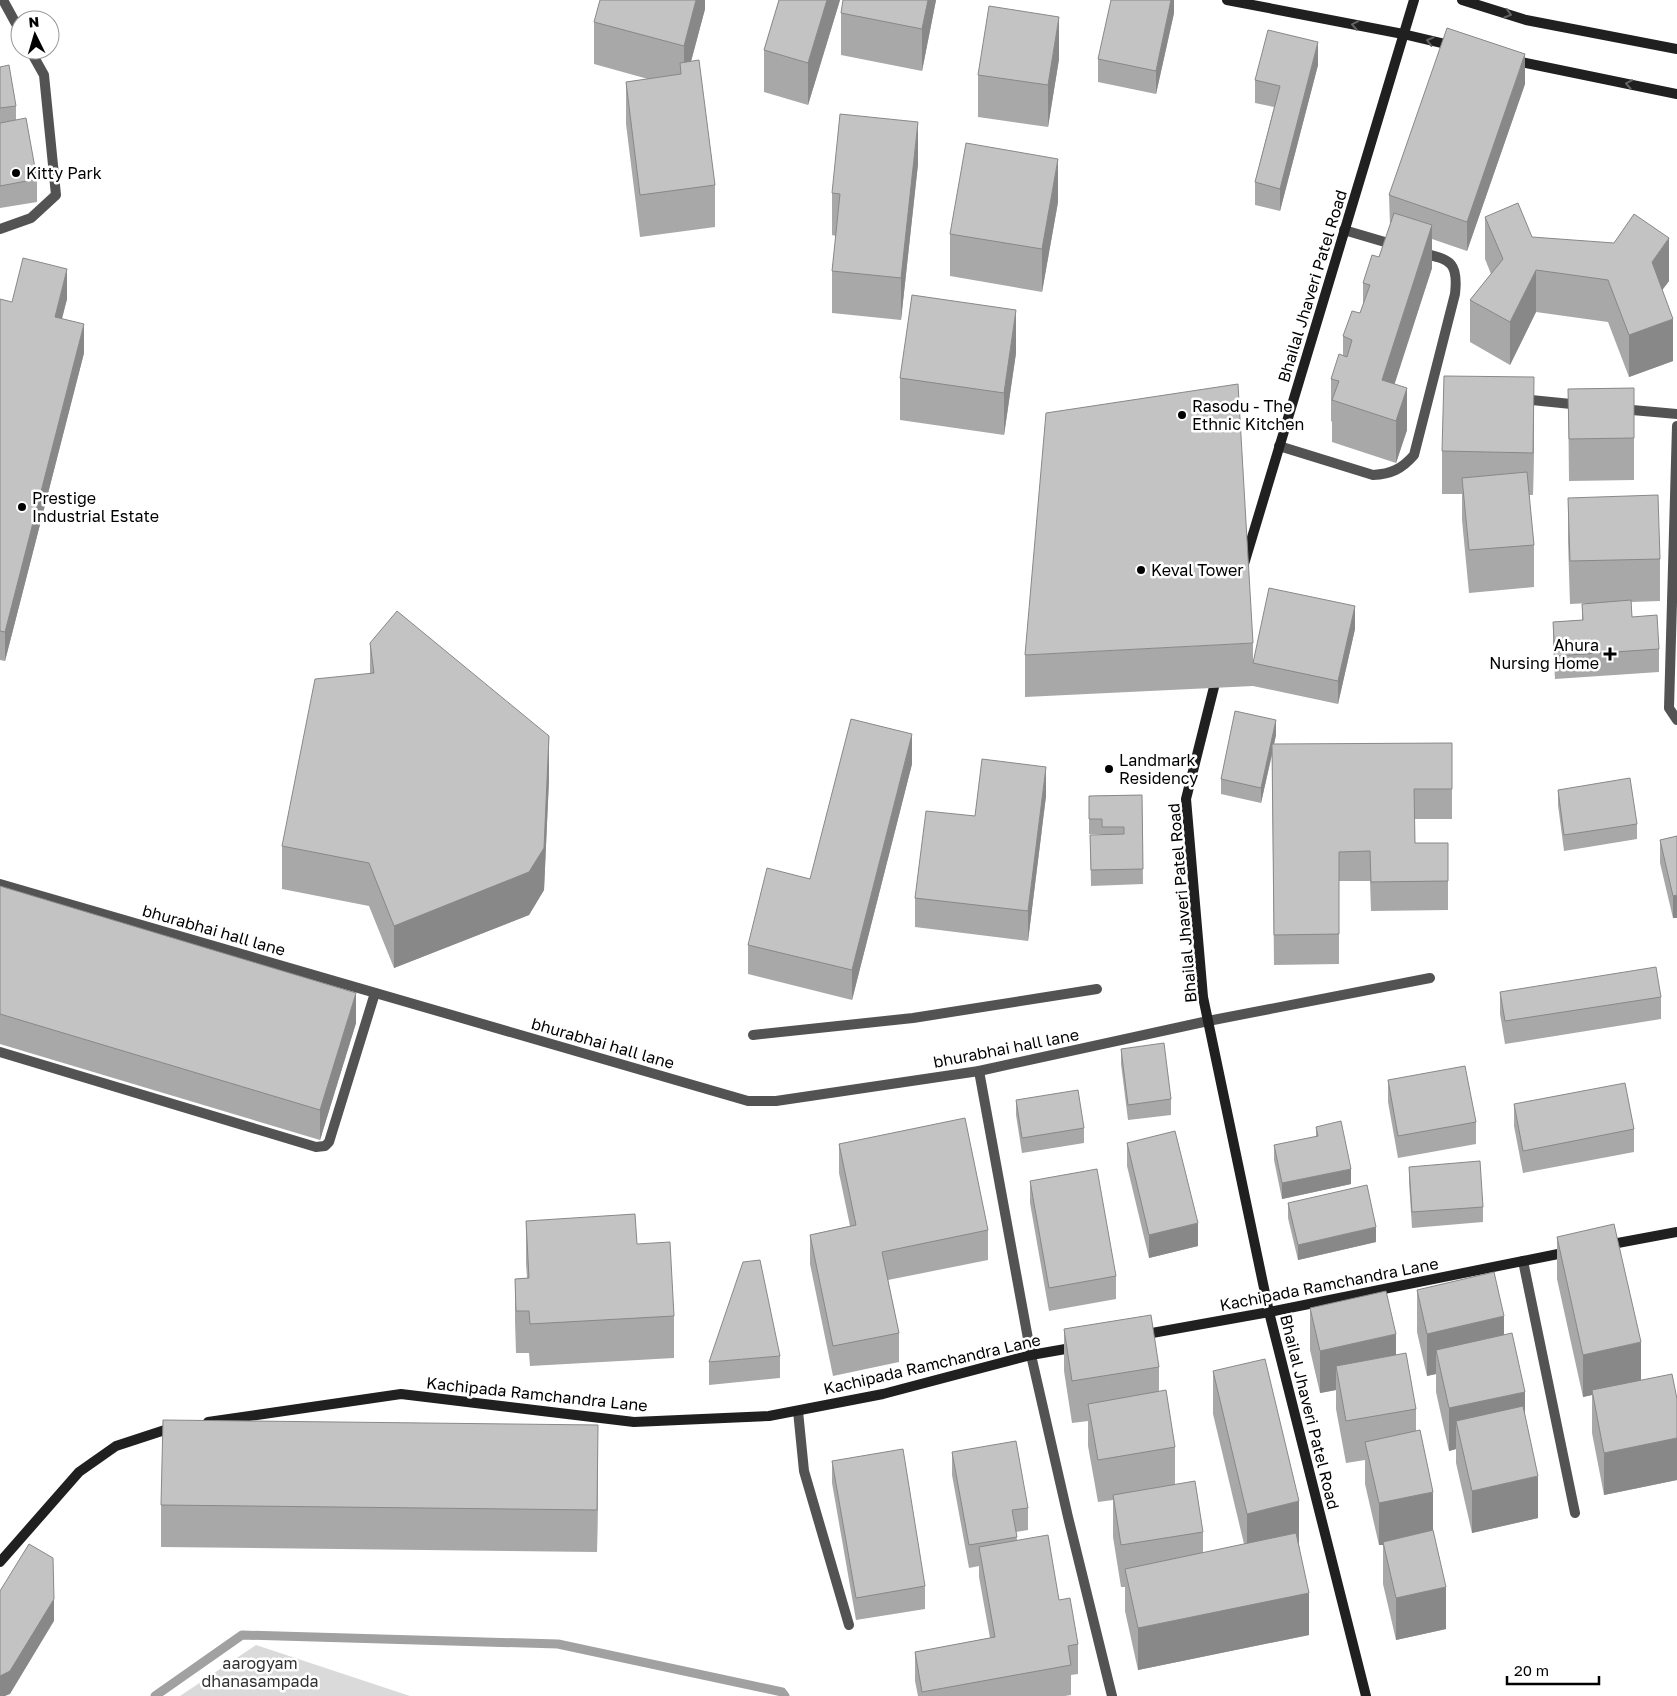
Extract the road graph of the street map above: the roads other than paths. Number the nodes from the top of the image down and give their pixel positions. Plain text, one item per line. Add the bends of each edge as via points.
1 (2, 0) edge
2 (1227, 0) edge
3 (1414, 0) edge
4 (1462, 0) edge
5 (10, 14) edge
6 (1403, 34) junction
7 (1466, 49) edge
8 (1677, 49) edge
9 (1503, 58) edge
10 (36, 60) edge
11 (1677, 94) edge
12 (0, 229) edge
13 (1344, 230) junction
14 (1513, 399) edge
15 (1590, 406) edge
16 (1610, 408) edge
17 (1677, 414) edge
18 (1677, 426) edge
19 (1279, 446) junction
20 (1241, 579) edge
21 (1219, 665) edge
22 (1677, 720) edge
23 (0, 884) edge
24 (1430, 978) dead end
25 (1097, 989) dead end
26 (375, 993) junction
27 (1208, 1021) junction
28 (753, 1035) dead end
29 (0, 1052) edge
30 (978, 1071) junction
31 (1677, 1232) edge
32 (1600, 1247) edge
33 (1580, 1250) edge
34 (1523, 1261) junction
35 (1269, 1312) junction
36 (1126, 1338) edge
37 (1088, 1344) edge
38 (1031, 1355) junction
39 (798, 1411) junction
40 (200, 1423) edge
41 (181, 1426) edge
42 (1575, 1513) dead end
43 (0, 1562) edge
44 (849, 1625) dead end
45 (1112, 1696) edge
46 (1366, 1696) edge

1 - 5 street
6 -> 2 main road
3 - 6 main road, Bhailal Jhaveri Patel Road
4 -> 8 main road via 1526,20
7 -> 6 main road
6 - 13 main road, Bhailal Jhaveri Patel Road
11 -> 9 main road
10 - 12 street via 44,75 56,195 31,218
13 - 19 main road, Bhailal Jhaveri Patel Road
13 - 19 street via 1448,260 1454,266 1455,294 1414,455 1404,466 1388,474 1373,475
14 - 15 street
16 - 17 street
18 - 22 street via 1669,708
19 - 20 main road, Bhailal Jhaveri Patel Road
21 - 27 main road, Bhailal Jhaveri Patel Road via 1186,800 1203,997
23 - 26 street, bhurabhai hall lane
24 - 27 street, bhurabhai hall lane
25 - 28 street via 913,1018
26 - 29 street via 329,1142 325,1146 316,1147
26 - 30 street, bhurabhai hall lane via 748,1101 776,1101
27 - 30 street, bhurabhai hall lane
27 - 35 main road, Bhailal Jhaveri Patel Road
30 - 38 street
31 - 32 main road
33 - 34 main road, Kachipada Ramchandra Lane
34 - 35 main road, Kachipada Ramchandra Lane
34 - 42 street
35 - 36 main road, Kachipada Ramchandra Lane
35 - 46 main road, Bhailal Jhaveri Patel Road
37 - 38 main road, Kachipada Ramchandra Lane
38 - 39 main road, Kachipada Ramchandra Lane via 883,1394
38 - 45 street
39 - 40 main road, Kachipada Ramchandra Lane via 769,1416 634,1422 401,1394
39 - 44 street via 804,1471
41 - 43 main road via 116,1446 80,1472

